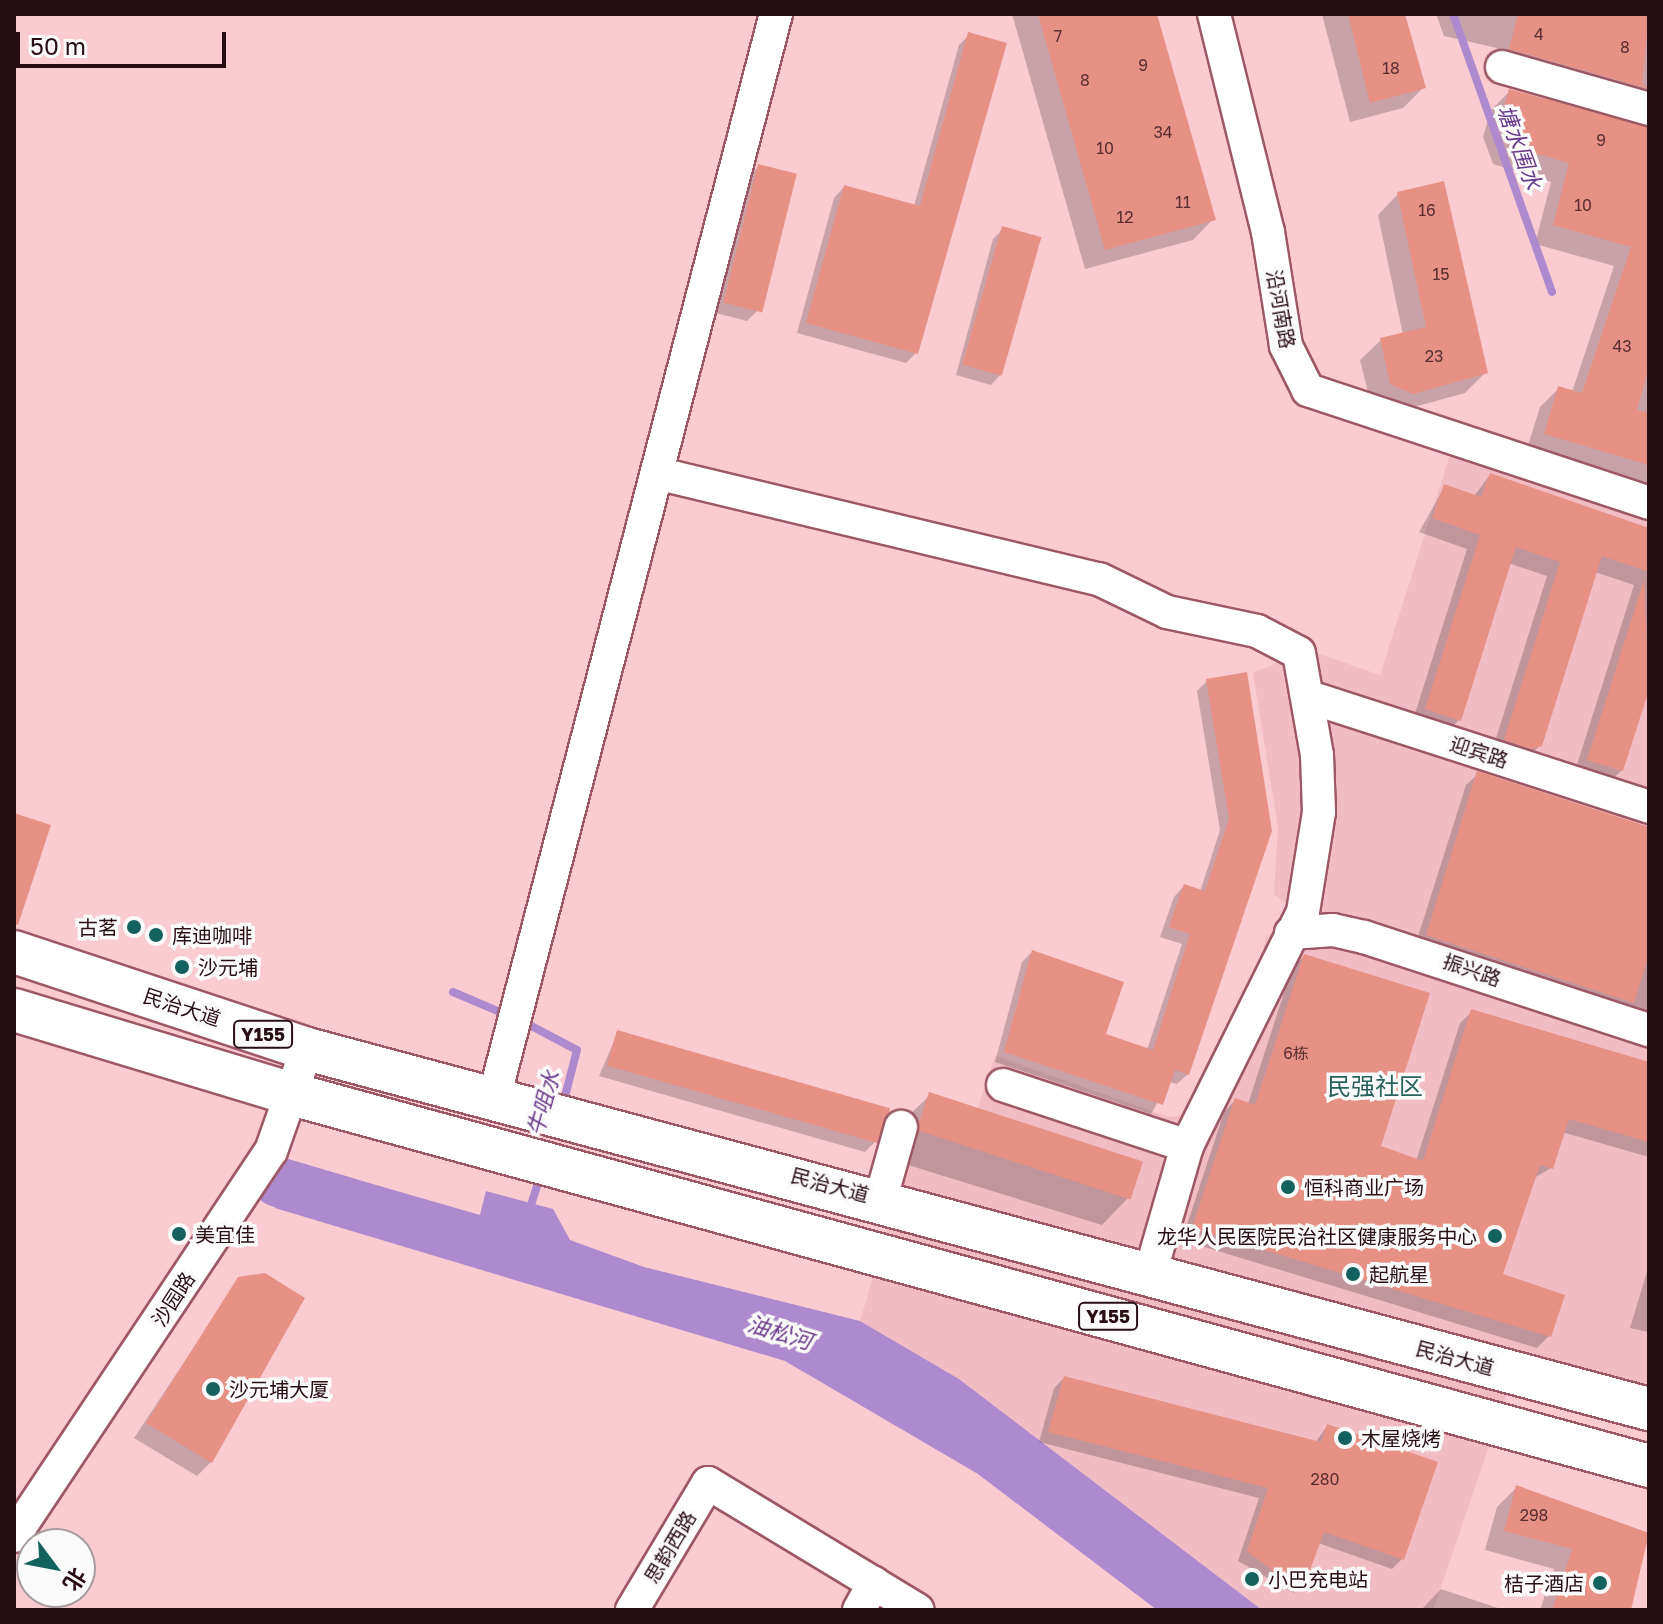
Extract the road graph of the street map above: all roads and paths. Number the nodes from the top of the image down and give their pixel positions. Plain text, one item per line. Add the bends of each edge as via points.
1 (776, 14) edge
2 (1214, 14) edge
3 (1502, 67) dead end
4 (1649, 109) edge
5 (660, 474) junction
6 (1649, 503) edge
7 (1309, 697) junction
8 (1649, 807) edge
9 (1285, 928) junction
10 (14, 952) edge
11 (14, 1010) edge
12 (1649, 1030) edge
13 (307, 1049) junction
14 (1003, 1085) dead end
15 (295, 1095) junction
16 (505, 1100) junction
17 (901, 1127) dead end
18 (1187, 1146) junction
19 (881, 1198) junction
20 (1150, 1274) junction
21 (1649, 1409) edge
22 (1649, 1466) edge
23 (14, 1536) edge
24 (866, 1597) edge
25 (632, 1610) edge
26 (918, 1610) edge

1 - 5 street
2 - 6 street, 沿河南路 via 1268,232 1286,346 1308,390
3 - 4 street
5 - 7 street via 1099,579 1167,612 1230,624 1299,653
5 - 16 street via 523,987 510,1040
7 - 8 street, 迎宾路
7 - 9 street via 1319,812 1303,912
9 - 12 street, 振兴路 via 1364,937
9 - 18 street
10 - 13 main road, 民治大道 / Y155
11 - 15 main road, Y155
13 - 15 street, 沙园路
13 - 16 main road, 民治大道 / Y155
14 - 18 street
15 - 22 main road, Y155
15 - 23 street, 沙园路 via 271,1151
16 - 19 main road, 民治大道 / Y155
17 - 19 street
18 - 20 street
19 - 20 main road, 民治大道 / Y155
20 - 21 main road, 民治大道 / Y155
24 - 25 street, 思韵西路 via 708,1483
24 - 26 street

